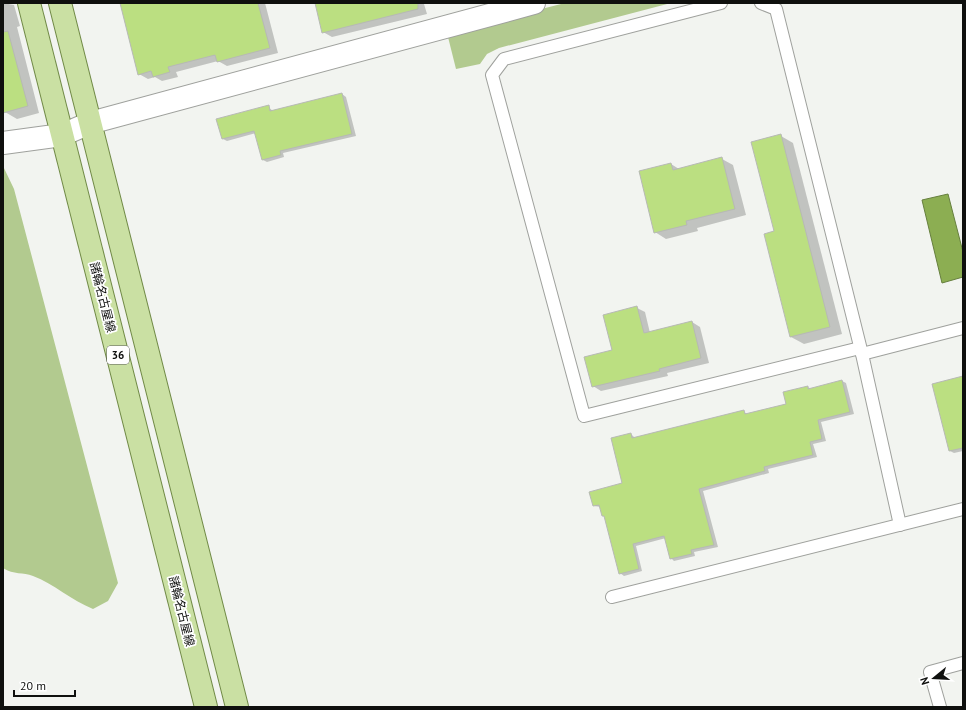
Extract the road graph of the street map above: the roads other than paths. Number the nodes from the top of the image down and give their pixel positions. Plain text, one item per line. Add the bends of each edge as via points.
1 (29, 3) edge
2 (60, 3) edge
3 (534, 3) edge
4 (721, 3) edge
5 (761, 3) edge
6 (90, 123) junction
7 (62, 135) junction
8 (3, 143) edge
9 (963, 328) edge
10 (861, 351) junction
11 (963, 509) edge
12 (900, 525) junction
13 (612, 597) dead end
14 (963, 663) edge
15 (206, 707) edge
16 (237, 707) edge
17 (940, 707) edge

1 - 7 main road, 諸輪名古屋線 / 36
2 - 6 main road, 36
3 - 6 street
4 - 10 lane via 504,59 492,75 584,416
5 - 10 lane via 776,10
6 - 7 street
6 - 16 main road, 36
7 - 8 street
7 - 15 main road, 諸輪名古屋線 / 36
9 - 10 lane
10 - 12 lane
11 - 12 lane
12 - 13 lane
14 - 17 lane via 930,672

